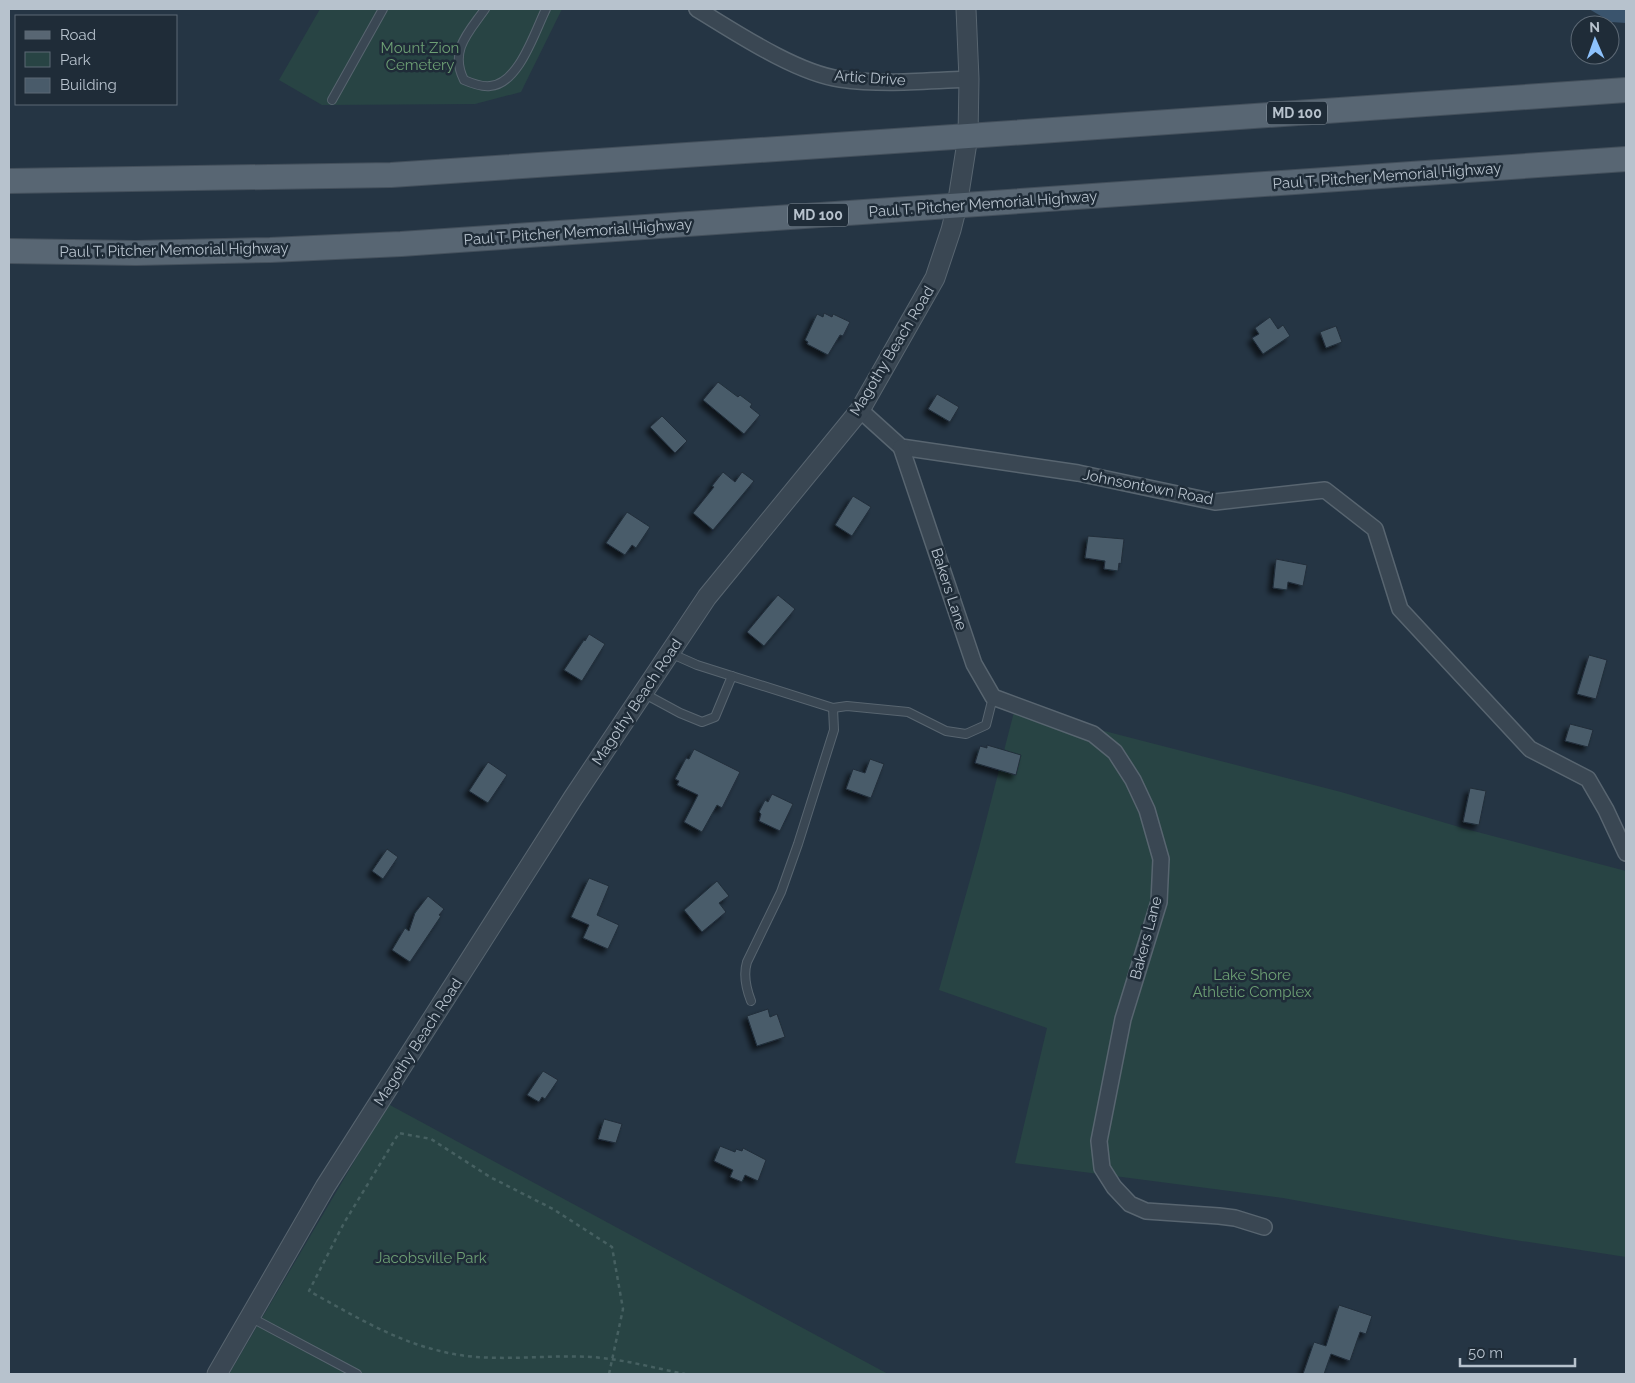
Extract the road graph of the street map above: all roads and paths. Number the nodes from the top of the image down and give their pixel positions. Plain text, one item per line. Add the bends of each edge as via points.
1 (383, 9) edge
2 (485, 9) edge
3 (546, 9) edge
4 (966, 9) edge
5 (704, 11) edge
6 (969, 79) junction
7 (1626, 90) edge
8 (332, 100) dead end
9 (968, 136) junction
10 (1626, 159) edge
11 (9, 170) edge
12 (123, 180) junction
13 (9, 181) edge
14 (957, 206) junction
15 (9, 252) edge
16 (136, 253) junction
17 (9, 265) edge
18 (860, 410) junction
19 (901, 447) junction
20 (670, 653) junction
21 (732, 676) junction
22 (644, 693) junction
23 (993, 697) junction
24 (833, 708) junction
25 (1626, 853) edge
26 (751, 1001) dead end
27 (1264, 1227) dead end
28 (250, 1317) junction
29 (612, 1359) junction
30 (217, 1374) edge
31 (357, 1374) edge
32 (609, 1374) edge
33 (684, 1374) edge

1 - 8 lane
2 - 3 lane via 463,40 458,53 459,70 464,80 490,86 513,74
4 - 6 street, Magothy Beach Road
5 - 6 street, Artic Drive via 792,63 838,79 896,82
6 - 9 street, Magothy Beach Road
7 - 9 main road, MD 100
9 - 12 main road, MD 100 via 391,174
9 - 14 street, Magothy Beach Road
10 - 14 main road, Paul T. Pitcher Memorial Highway / MD 100
11 - 12 main road
12 - 13 main road, MD 100
14 - 16 main road, Paul T. Pitcher Memorial Highway / MD 100 via 401,244
14 - 18 street, Magothy Beach Road via 935,278
15 - 16 main road, Paul T. Pitcher Memorial Highway / MD 100
16 - 17 main road
18 - 19 street
18 - 20 street, Magothy Beach Road via 707,597
19 - 23 street, Bakers Lane via 974,664
19 - 25 street, Johnsontown Road via 1078,473 1215,502 1325,490 1376,529 1400,609 1530,749 1588,780
20 - 21 lane via 697,666
20 - 22 street, Magothy Beach Road
21 - 22 lane via 715,718 702,722
21 - 24 lane
22 - 28 street, Magothy Beach Road via 573,798 331,1178
23 - 24 lane via 986,726 966,734 946,731 908,712 847,706
23 - 27 street, Bakers Lane via 1094,734 1115,752 1147,810 1161,859 1159,902 1123,1019 1100,1131 1102,1168 1130,1204 1146,1211 1235,1218
24 - 26 lane via 834,730 798,844 781,892 744,971
28 - 30 street, Magothy Beach Road
28 - 31 lane
29 - 29 path via 623,1309 612,1247 554,1209 490,1177 431,1139 399,1133 344,1222 309,1291 400,1340 441,1352 481,1358 556,1356
29 - 32 path
29 - 33 path

